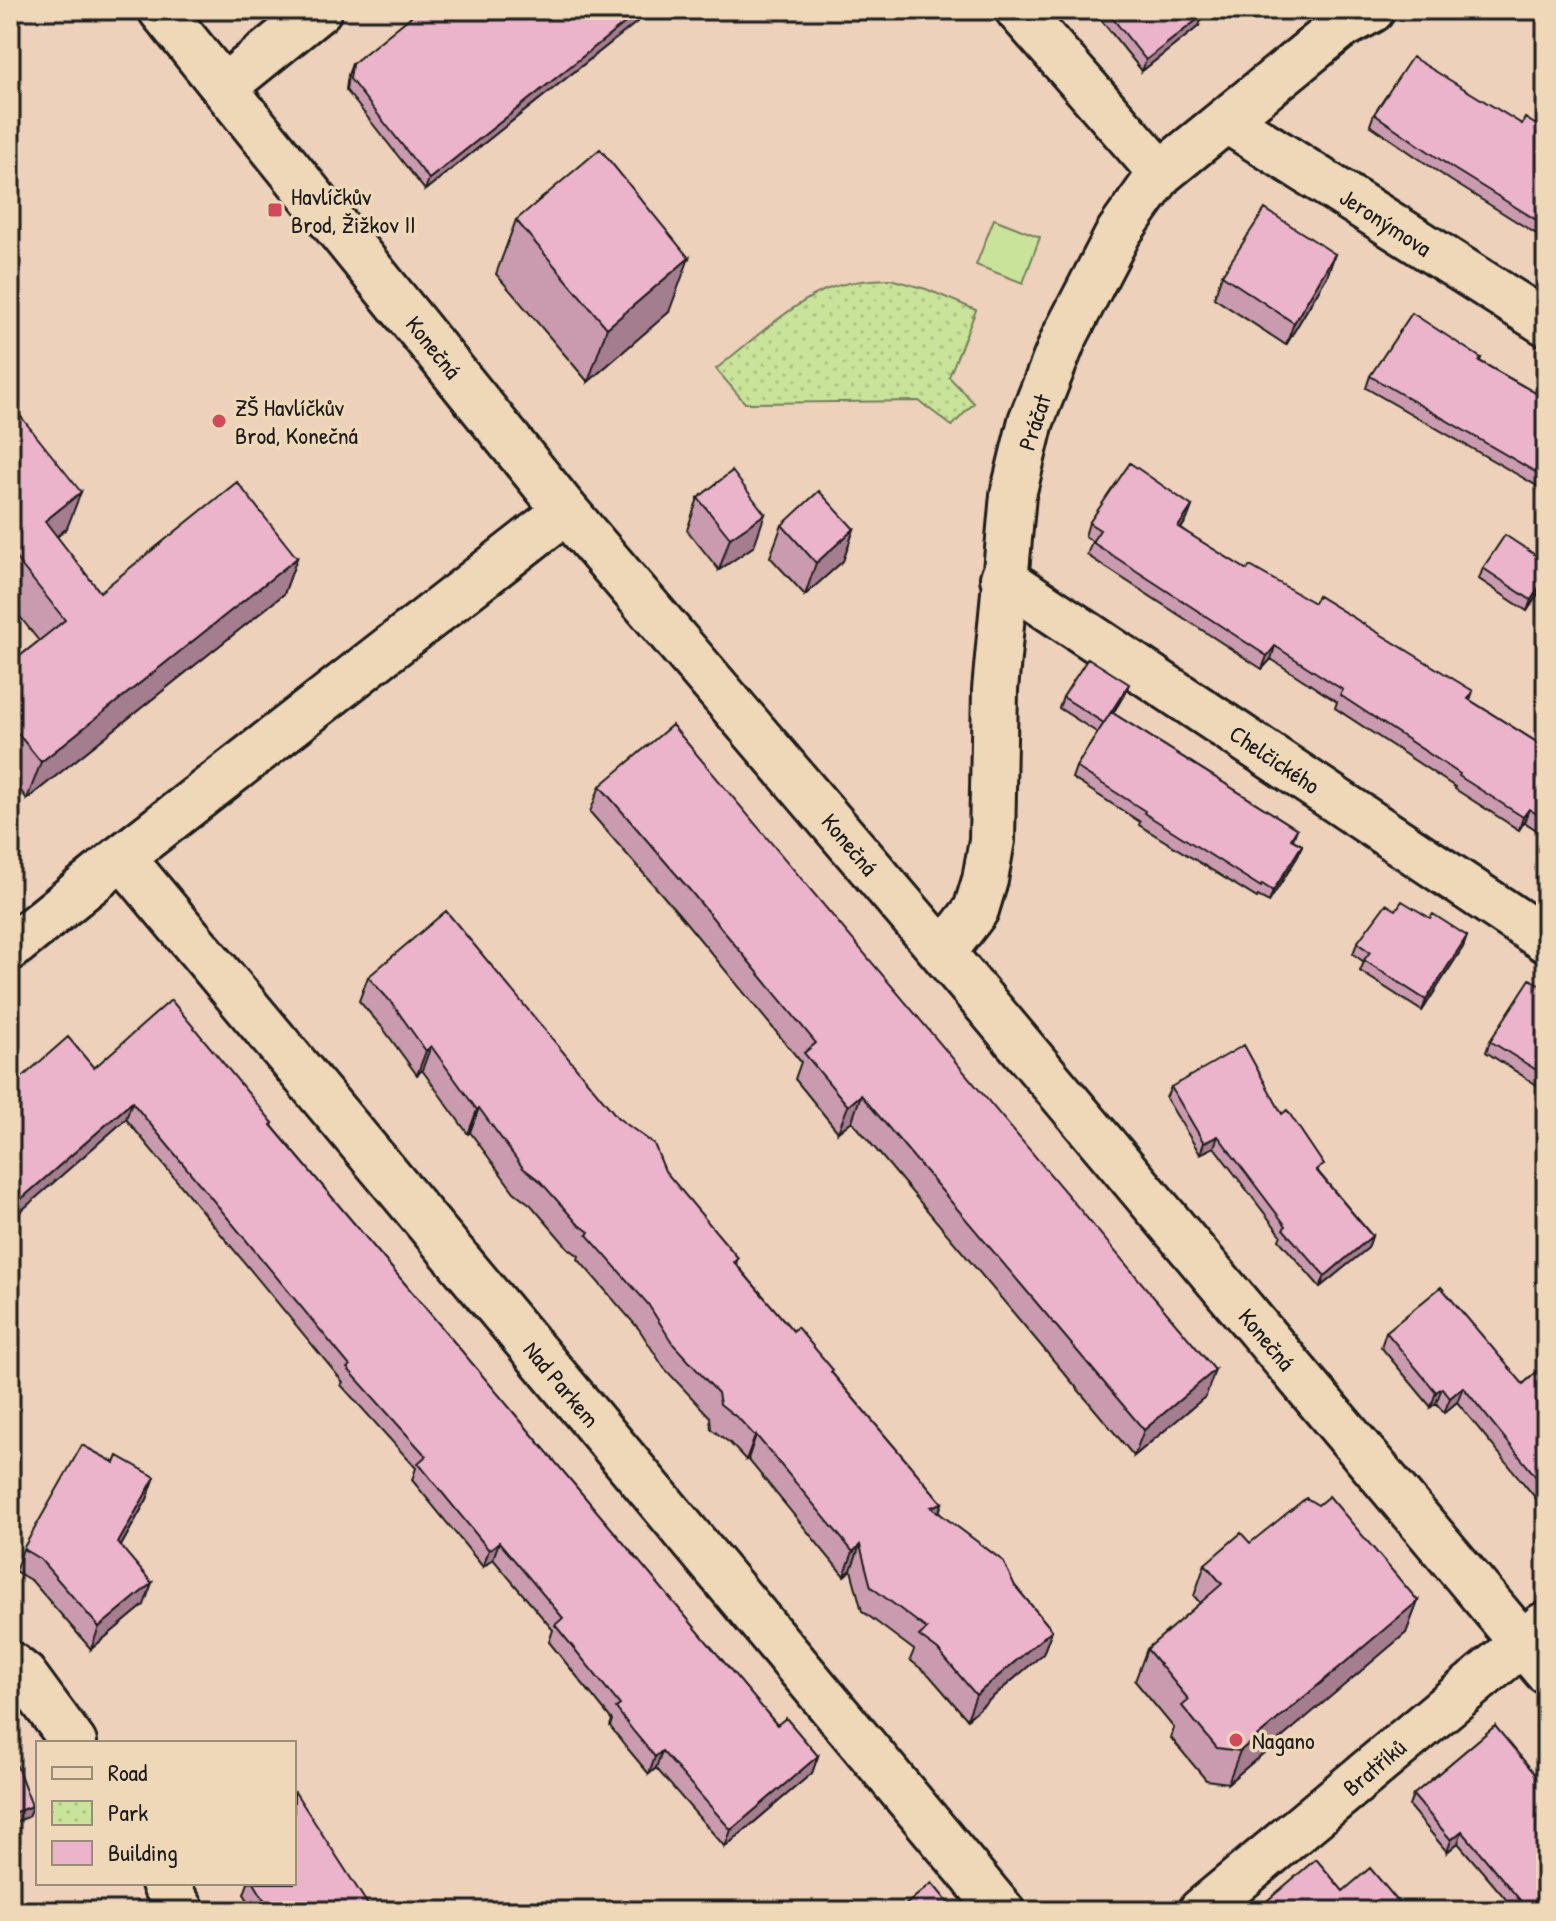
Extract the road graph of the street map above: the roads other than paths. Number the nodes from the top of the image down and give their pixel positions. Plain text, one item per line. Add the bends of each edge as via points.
1 (161, 10) edge
2 (319, 10) edge
3 (1018, 10) edge
4 (1372, 10) edge
5 (224, 87) junction
6 (1226, 120) junction
7 (1161, 173) junction
8 (1546, 323) edge
9 (566, 511) junction
10 (1003, 578) junction
11 (122, 857) junction
12 (1546, 940) edge
13 (10, 948) edge
14 (943, 953) junction
15 (1538, 1646) edge
16 (10, 1664) edge
17 (73, 1741) edge
18 (165, 1885) edge
19 (182, 1911) edge
20 (1002, 1911) edge
21 (1201, 1911) edge

1 - 5 street, Konečná
2 - 5 street
3 - 7 street
4 - 6 street, Práčat via 1339,28
5 - 9 street, Konečná
6 - 7 street, Práčat
6 - 8 street, Jeronýmova
7 - 10 street, Práčat via 1119,232 1064,338 1031,421 1013,495
9 - 11 street
9 - 14 street, Konečná
10 - 12 street, Chelčického
10 - 14 street, Práčat via 992,840 976,910
11 - 13 street
11 - 20 street, Nad Parkem
14 - 15 street, Konečná
15 - 21 street, Bratříků
16 - 17 street
18 - 19 street

